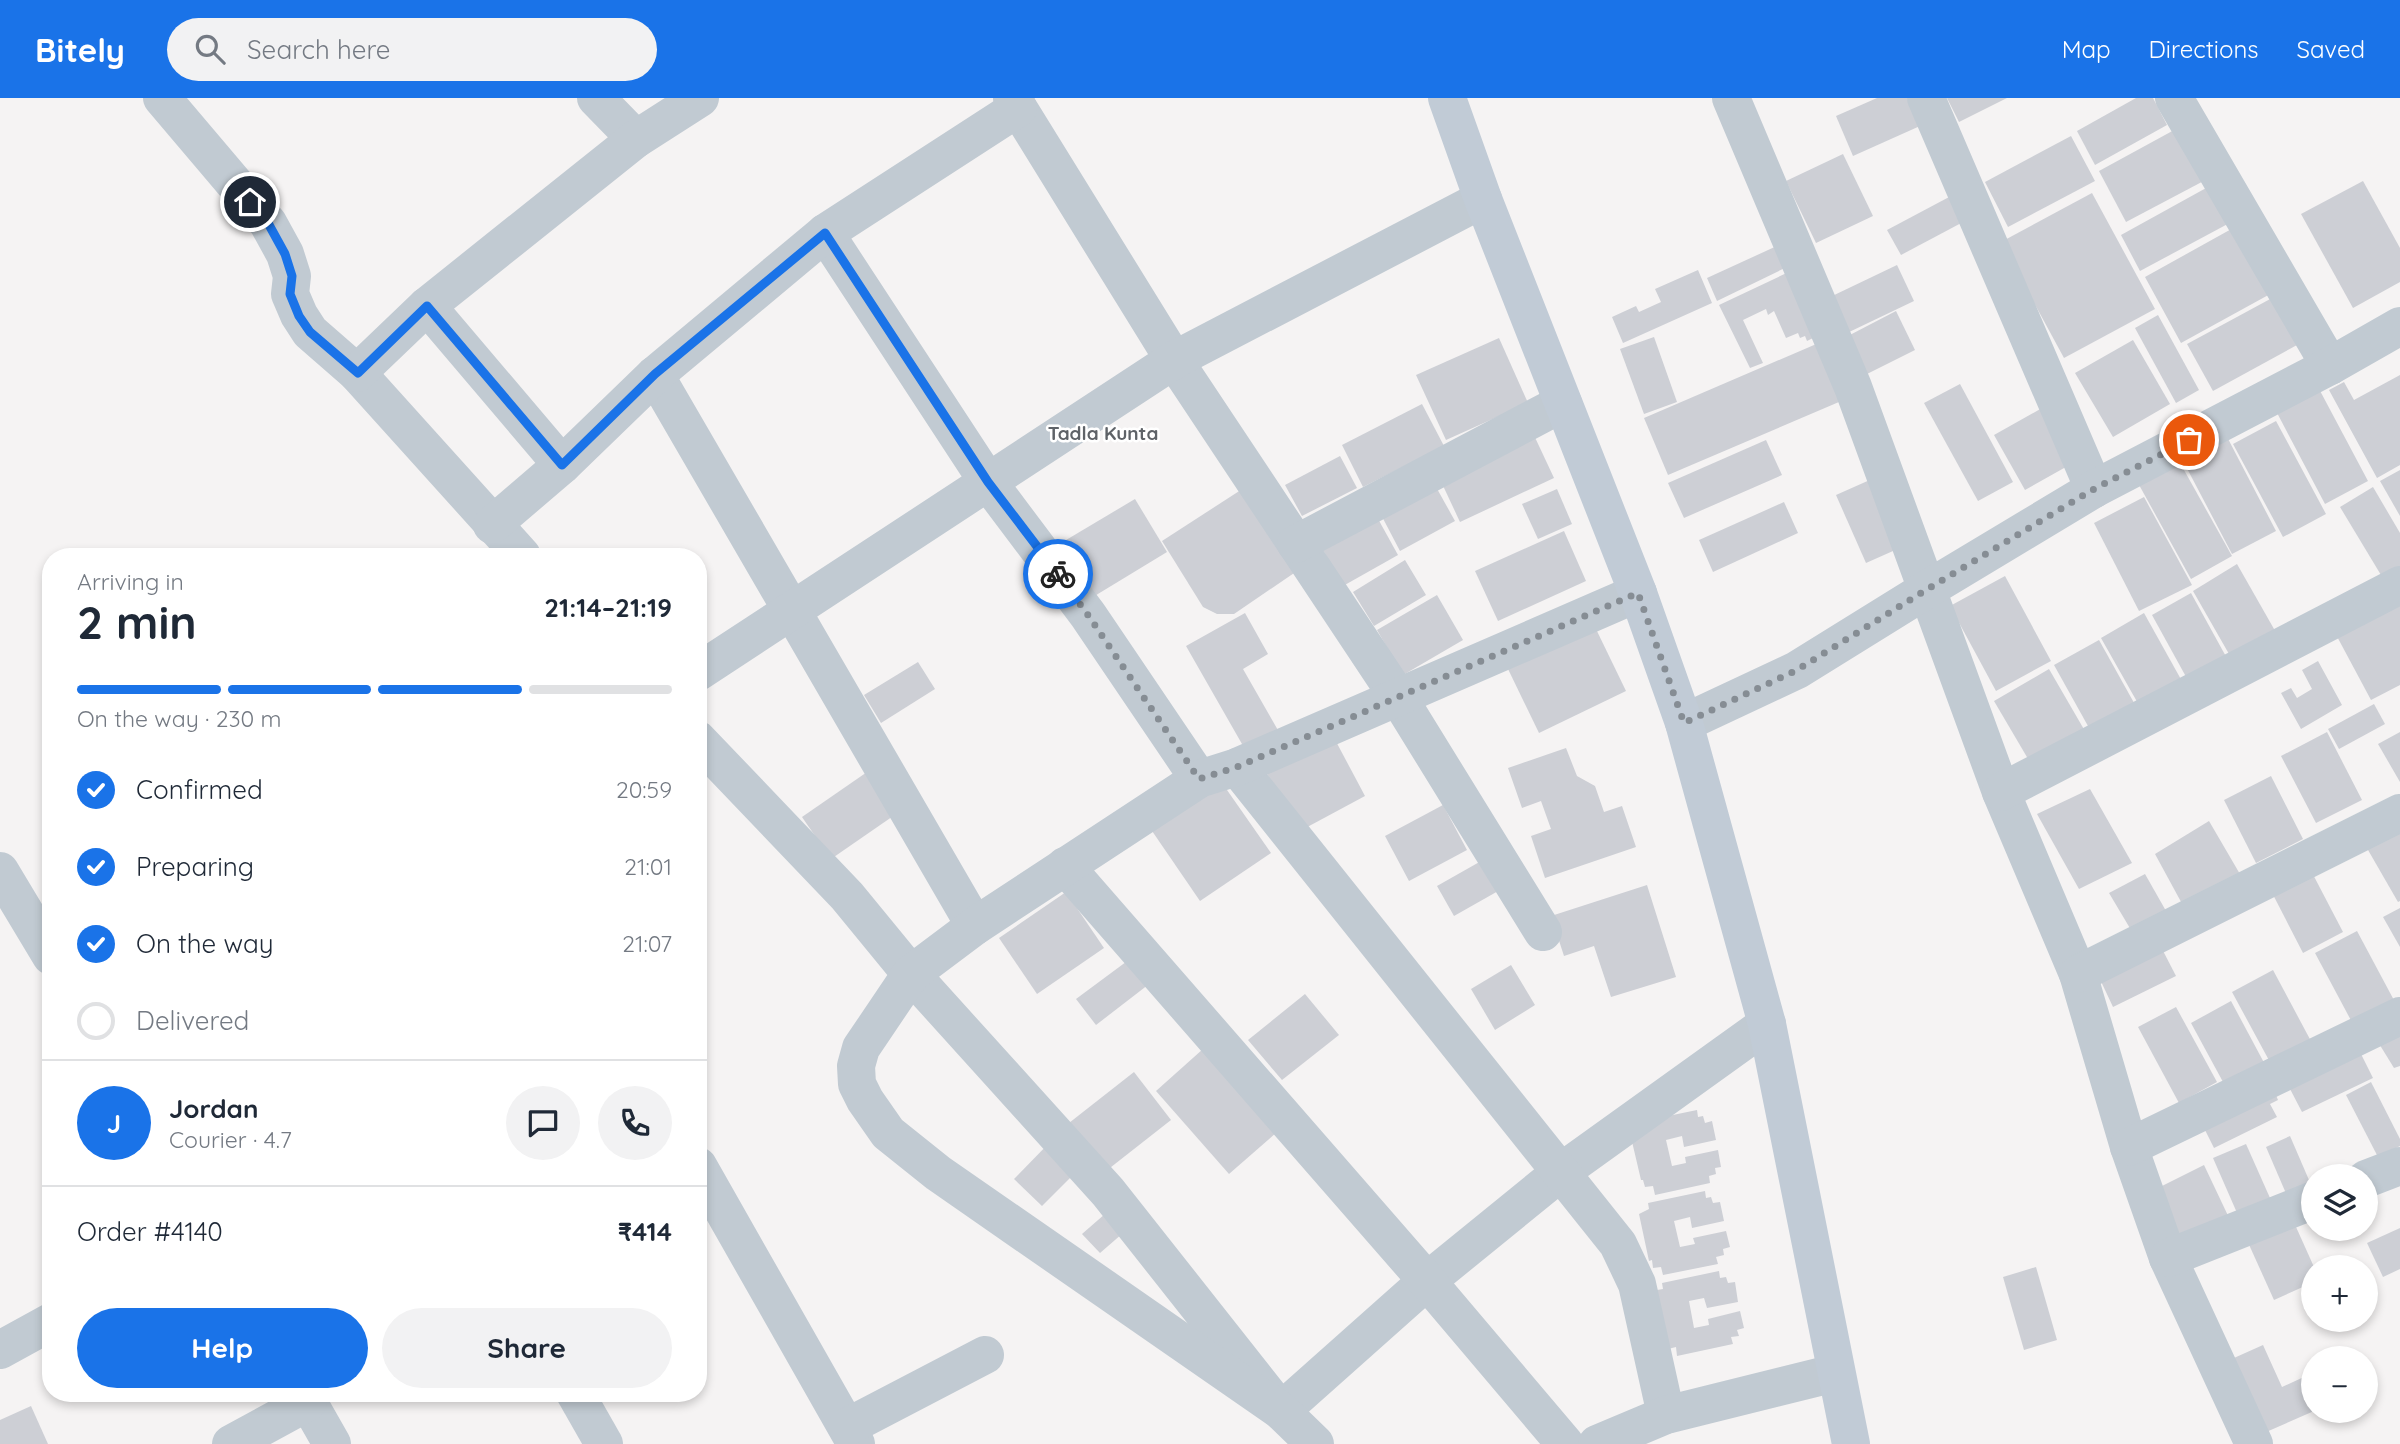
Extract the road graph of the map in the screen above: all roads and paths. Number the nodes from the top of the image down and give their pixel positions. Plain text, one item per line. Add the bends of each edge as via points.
1 (162, 98) edge
2 (596, 98) edge
3 (700, 98) edge
4 (1447, 98) edge
5 (1731, 98) edge
6 (1926, 98) edge
7 (2174, 98) edge
8 (1015, 103) edge
9 (636, 139) junction
10 (1483, 199) junction
11 (825, 233) junction
12 (427, 306) junction
13 (2400, 326) edge
14 (1174, 360) junction
15 (2330, 366) junction
16 (358, 373) junction
17 (655, 374) junction
18 (1563, 403) junction
19 (562, 465) junction
20 (988, 482) junction
21 (2094, 489) junction
22 (492, 525) junction
23 (1296, 544) junction
24 (514, 548) edge
25 (2400, 585) edge
26 (1926, 590) junction
27 (1638, 593) junction
28 (791, 611) junction
29 (707, 666) edge
30 (1398, 696) junction
31 (1684, 723) junction
32 (707, 749) edge
33 (1237, 767) junction
34 (1199, 779) junction
35 (2001, 792) junction
36 (2400, 813) edge
37 (1065, 866) junction
38 (0, 871) edge
39 (975, 926) junction
40 (1543, 932) dead end
41 (42, 941) edge
42 (911, 974) junction
43 (2078, 974) junction
44 (2400, 1016) edge
45 (1767, 1024) junction
46 (2129, 1147) junction
47 (2400, 1166) edge
48 (1561, 1172) junction
49 (2378, 1174) edge
50 (707, 1182) edge
51 (2301, 1205) edge
52 (2168, 1258) junction
53 (1427, 1281) junction
54 (42, 1327) edge
55 (0, 1350) edge
56 (985, 1355) dead end
57 (1835, 1374) junction
58 (298, 1402) edge
59 (307, 1402) edge
60 (580, 1402) edge
61 (1281, 1411) junction
62 (1666, 1415) junction
63 (851, 1436) edge
64 (230, 1444) edge
65 (332, 1444) edge
66 (604, 1444) edge
67 (1315, 1444) edge
68 (1565, 1444) edge
69 (1597, 1444) edge
70 (1851, 1444) edge
71 (2253, 1444) edge

1 - 16 street via 268,223 292,276 290,294 310,332
2 - 9 street
3 - 9 street
4 - 10 main road
5 - 26 street via 1853,387
6 - 21 street
7 - 15 street
8 - 11 street
8 - 14 street
9 - 12 street
10 - 14 street
10 - 18 main road
11 - 17 street
11 - 20 street
12 - 16 street
12 - 19 street
13 - 15 street
14 - 20 street
14 - 23 street
15 - 21 street
16 - 22 street
17 - 19 street
17 - 28 street
18 - 23 street
18 - 27 main road
19 - 22 street
20 - 28 street
20 - 34 street via 1088,615
21 - 26 street
22 - 24 street
23 - 30 street
25 - 35 street
26 - 31 street via 1797,670
26 - 35 street
27 - 30 street
27 - 31 main road
28 - 29 street
28 - 39 street
30 - 33 street
30 - 40 street
31 - 45 main road
32 - 42 street via 847,896
33 - 34 street
33 - 48 street
34 - 37 street
35 - 43 street
36 - 43 street
37 - 39 street
37 - 53 street
38 - 41 street
39 - 42 street
42 - 61 street via 1108,1192
42 - 61 street via 861,1048 856,1066 857,1084 888,1133 938,1173
43 - 46 street
44 - 46 street
45 - 48 street
45 - 57 main road
46 - 52 street
47 - 49 street
48 - 53 street
48 - 62 street via 1618,1244 1637,1284
50 - 63 street
51 - 52 street
52 - 71 street
53 - 61 street
53 - 68 street
54 - 55 street
56 - 63 street
57 - 62 street
57 - 70 main road
58 - 64 street
59 - 65 street
60 - 66 street
61 - 67 street
62 - 69 street

